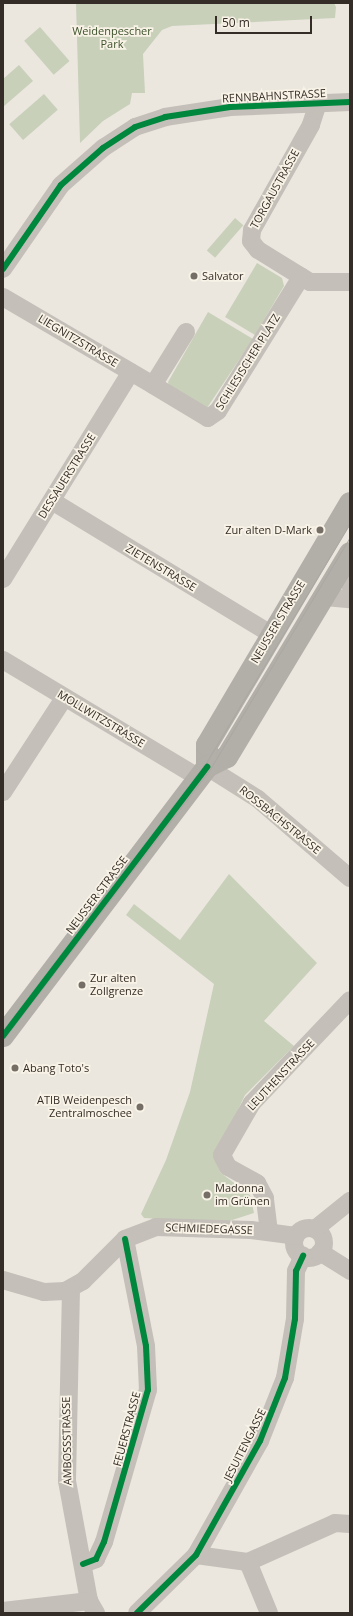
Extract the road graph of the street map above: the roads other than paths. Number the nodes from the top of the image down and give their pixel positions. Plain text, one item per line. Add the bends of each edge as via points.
1 (350, 102) edge
2 (318, 104) junction
3 (3, 269) edge
4 (301, 277) junction
5 (350, 282) edge
6 (3, 296) edge
7 (186, 332) dead end
8 (131, 372) junction
9 (153, 385) junction
10 (52, 501) junction
11 (350, 502) edge
12 (347, 569) edge
13 (3, 579) edge
14 (325, 597) junction
15 (350, 599) edge
16 (271, 634) junction
17 (3, 660) edge
18 (64, 698) junction
19 (203, 773) junction
20 (3, 792) edge
21 (350, 878) edge
22 (350, 1000) edge
23 (3, 1036) edge
24 (350, 1201) edge
25 (316, 1229) junction
26 (269, 1232) junction
27 (296, 1236) junction
28 (125, 1239) junction
29 (311, 1254) junction
30 (350, 1271) edge
31 (3, 1280) edge
32 (71, 1289) junction
33 (343, 1524) edge
34 (196, 1555) junction
35 (248, 1562) junction
36 (83, 1564) junction
37 (92, 1607) edge
38 (3, 1611) edge
39 (138, 1613) edge
40 (269, 1613) edge

1 - 2 street, RENNBAHNSTRASSE
2 - 3 street, RENNBAHNSTRASSE via 230,106 165,117 135,127 103,148 61,185
2 - 4 street, TORGAUSTRASSE via 311,125 251,236 258,250
4 - 5 street via 317,284
4 - 9 street, SCHLESISCHER PLATZ via 214,416 208,418
6 - 8 street, LIEGNITZSTRASSE
7 - 9 street
8 - 9 street, LIEGNITZSTRASSE
8 - 10 street, DESSAUERSTRASSE
10 - 13 street, DESSAUERSTRASSE
10 - 16 street, ZIETENSTRASSE
11 - 16 main road, NEUSSER STRASSE
12 - 14 main road, NEUSSER STRASSE
14 - 15 street
14 - 19 main road, NEUSSER STRASSE via 242,736 227,757
16 - 19 main road, NEUSSER STRASSE via 207,745
17 - 18 street, MOLLWITZSTRASSE
18 - 19 street, MOLLWITZSTRASSE
18 - 20 street
19 - 21 street, ROSSBACHSTRASSE via 258,799
19 - 23 main road, NEUSSER STRASSE
22 - 26 street, LEUTHENSTRASSE via 252,1103 222,1155 228,1167 257,1183 265,1198
24 - 25 street
25 - 27 street, SCHMIEDEGASSE via 302,1230
25 - 29 street via 324,1240
26 - 27 street, SCHMIEDEGASSE
26 - 28 street, SCHMIEDEGASSE via 166,1226
27 - 29 street via 296,1250
28 - 32 street, SCHMIEDEGASSE
28 - 36 street, FEUERSTRASSE via 146,1346 148,1390 104,1542 96,1558
29 - 30 street
29 - 34 street, JESUITENGASSE via 296,1271 295,1319 279,1398 260,1441
31 - 32 street via 50,1292
32 - 36 street, AMBOSSSTRASSE via 67,1481
33 - 35 street
34 - 35 street
34 - 39 street, JESUITENGASSE
35 - 40 street
36 - 37 street, AMBOSSSTRASSE
37 - 38 street

